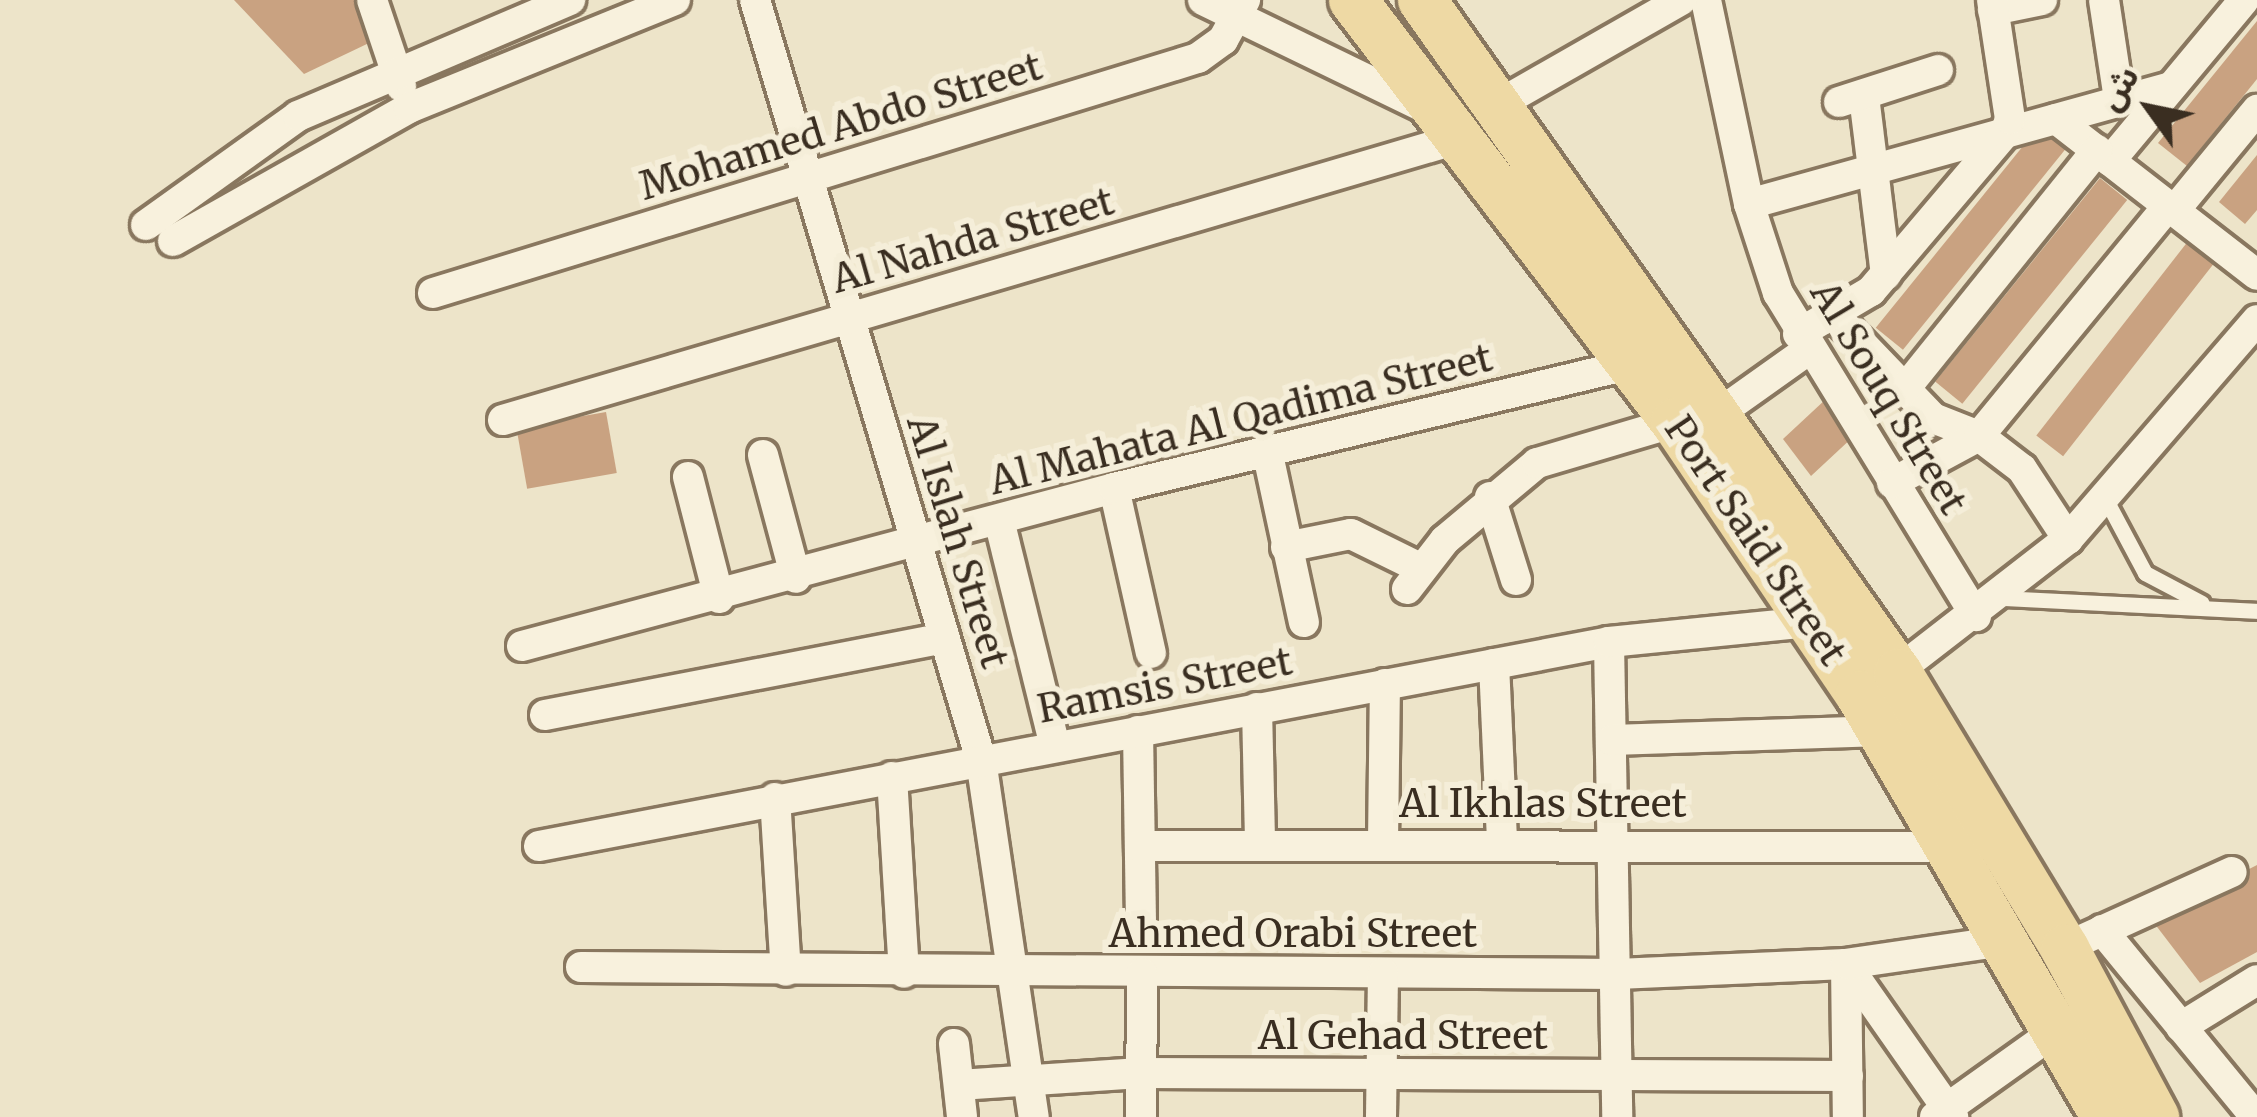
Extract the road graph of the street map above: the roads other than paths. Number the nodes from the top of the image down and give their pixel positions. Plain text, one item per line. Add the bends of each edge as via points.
1 (372, 0) edge
2 (570, 0) edge
3 (675, 0) edge
4 (755, 0) edge
5 (1203, 0) edge
6 (1353, 0) edge
7 (1422, 0) edge
8 (1681, 0) edge
9 (1706, 0) edge
10 (2042, 0) edge
11 (2104, 0) edge
12 (2244, 0) edge
13 (1993, 5) edge
14 (1243, 8) edge
15 (394, 69) junction
16 (1938, 70) dead end
17 (2171, 87) junction
18 (2119, 99) junction
19 (410, 108) junction
20 (2257, 110) edge
21 (2056, 118) junction
22 (1470, 122) junction
23 (2005, 133) junction
24 (2103, 155) junction
25 (1873, 169) junction
26 (808, 178) junction
27 (1750, 204) junction
28 (2171, 208) junction
29 (146, 225) dead end
30 (173, 241) dead end
31 (1886, 275) junction
32 (2257, 275) edge
33 (433, 293) dead end
34 (1835, 316) junction
35 (849, 317) junction
36 (2257, 320) edge
37 (1803, 342) junction
38 (1632, 364) junction
39 (1904, 390) junction
40 (1697, 418) junction
41 (503, 420) dead end
42 (1978, 436) junction
43 (1267, 450) junction
44 (763, 455) dead end
45 (688, 476) dead end
46 (1892, 482) junction
47 (1114, 488) junction
48 (1490, 496) junction
49 (2105, 498) junction
50 (999, 520) junction
51 (2068, 539) junction
52 (916, 544) junction
53 (1286, 547) junction
54 (796, 578) junction
55 (1516, 580) dead end
56 (719, 598) junction
57 (2002, 598) junction
58 (2202, 603) junction
59 (2257, 611) edge
60 (1976, 616) junction
61 (1304, 622) dead end
62 (1809, 622) junction
63 (945, 638) junction
64 (1610, 642) junction
65 (522, 646) dead end
66 (1151, 653) dead end
67 (1494, 664) junction
68 (1384, 684) junction
69 (1880, 700) junction
70 (1257, 708) junction
71 (544, 715) dead end
72 (1138, 730) junction
73 (1612, 740) junction
74 (1055, 746) junction
75 (981, 760) junction
76 (892, 777) junction
77 (775, 798) junction
78 (1615, 841) junction
79 (1502, 842) junction
80 (1383, 843) junction
81 (1260, 845) junction
82 (539, 846) dead end
83 (1140, 846) junction
84 (1947, 847) junction
85 (2232, 872) dead end
86 (1141, 923) dead end
87 (2084, 940) junction
88 (2002, 941) junction
89 (1846, 964) junction
90 (581, 967) dead end
91 (786, 970) junction
92 (904, 973) junction
93 (1015, 973) junction
94 (1142, 973) junction
95 (1383, 973) junction
96 (1617, 974) junction
97 (2257, 980) edge
98 (2181, 1027) junction
99 (2054, 1032) junction
100 (954, 1044) dead end
101 (1141, 1073) junction
102 (1382, 1075) junction
103 (1617, 1076) junction
104 (1848, 1076) junction
105 (1030, 1081) junction
106 (958, 1085) junction
107 (1945, 1114) edge
108 (2252, 1114) edge
109 (962, 1117) edge
110 (1034, 1117) edge
111 (1141, 1117) edge
112 (1381, 1117) edge
113 (1617, 1117) edge
114 (1849, 1117) edge
115 (2106, 1117) edge
116 (2155, 1117) edge

1 - 15 street
2 - 15 street
3 - 19 street
4 - 26 street, Al Islah Street
5 - 14 street
6 - 22 main road, Port Said Street
7 - 22 main road, Port Said Street
8 - 22 street, Al Nahda Street
9 - 27 street, Al Souq Street
10 - 13 street
11 - 18 street
12 - 17 street
13 - 23 street via 2010,119
14 - 22 street
14 - 26 street, Mohamed Abdo Street via 1198,58
15 - 19 street
15 - 29 street via 259,140
16 - 25 street via 1851,98
17 - 18 street
17 - 24 street
18 - 21 street
19 - 30 street
20 - 28 street
21 - 23 street
21 - 24 street
22 - 35 street, Al Nahda Street
22 - 38 main road, Port Said Street
22 - 40 main road, Port Said Street
23 - 25 street
23 - 31 street
24 - 28 street
24 - 39 street
25 - 27 street
25 - 31 street
26 - 33 street, Mohamed Abdo Street
26 - 35 street, Al Islah Street
27 - 37 street, Al Souq Street
28 - 32 street
28 - 42 street
31 - 34 street
34 - 37 street
34 - 39 street
35 - 41 street, Al Nahda Street
35 - 52 street, Al Islah Street
36 - 49 street
37 - 40 street
37 - 46 street, Al Souq Street
38 - 40 main road, Port Said Street
38 - 43 street, Al Mahata Al Qadima Street
39 - 42 street via 1933,418
40 - 48 street via 1581,445
40 - 62 main road, Port Said Street
40 - 69 main road, Port Said Street
42 - 46 street
42 - 51 street via 2022,469
43 - 47 street, Al Mahata Al Qadima Street
43 - 53 street
44 - 54 street
45 - 56 street
46 - 60 street, Al Souq Street
47 - 50 street, Al Mahata Al Qadima Street
47 - 66 street
48 - 53 street via 1415,579 1351,534
48 - 55 street
49 - 51 street
49 - 58 lane via 2145,573
50 - 52 street, Al Mahata Al Qadima Street
50 - 74 street
51 - 57 street
52 - 54 street, Al Mahata Al Qadima Street
52 - 63 street, Al Islah Street
53 - 61 street
54 - 56 street, Al Mahata Al Qadima Street
56 - 65 street, Al Mahata Al Qadima Street
57 - 58 lane
57 - 60 street
58 - 59 lane
60 - 69 street
62 - 64 street, Ramsis Street
62 - 69 main road, Port Said Street
63 - 71 street
63 - 75 street, Al Islah Street
64 - 67 street, Ramsis Street
64 - 73 street
67 - 68 street, Ramsis Street
67 - 79 street
68 - 70 street, Ramsis Street
68 - 80 street
69 - 73 street
69 - 84 main road, Port Said Street
69 - 87 main road, Port Said Street
70 - 72 street, Ramsis Street
70 - 81 street
72 - 74 street, Ramsis Street
72 - 83 street
73 - 78 street
74 - 75 street, Ramsis Street
75 - 76 street, Ramsis Street
75 - 93 street, Al Islah Street
76 - 77 street, Ramsis Street
76 - 92 street
77 - 82 street, Ramsis Street
77 - 91 street
78 - 79 street, Al Ikhlas Street
78 - 84 street, Al Ikhlas Street
78 - 96 street
79 - 80 street, Al Ikhlas Street
80 - 81 street, Al Ikhlas Street
81 - 83 street, Al Ikhlas Street
83 - 86 street
84 - 88 main road, Port Said Street
85 - 87 street
87 - 98 street
87 - 116 main road, Port Said Street
88 - 89 street, Ahmed Orabi Street
88 - 99 main road, Port Said Street
89 - 96 street, Ahmed Orabi Street
89 - 104 street
89 - 107 street
90 - 91 street, Ahmed Orabi Street
91 - 92 street, Ahmed Orabi Street
92 - 93 street, Ahmed Orabi Street
93 - 94 street, Ahmed Orabi Street
93 - 105 street, Al Islah Street
94 - 95 street, Ahmed Orabi Street
94 - 101 street
95 - 96 street, Ahmed Orabi Street
95 - 102 street
96 - 103 street
97 - 98 street
98 - 108 street
99 - 107 street
99 - 115 main road, Port Said Street
100 - 106 street
101 - 102 street, Al Gehad Street
101 - 105 street, Al Gehad Street
101 - 111 street
102 - 103 street, Al Gehad Street
102 - 112 street
103 - 104 street, Al Gehad Street
103 - 113 street
104 - 114 street
105 - 106 street, Al Gehad Street
105 - 110 street, Al Islah Street
106 - 109 street

